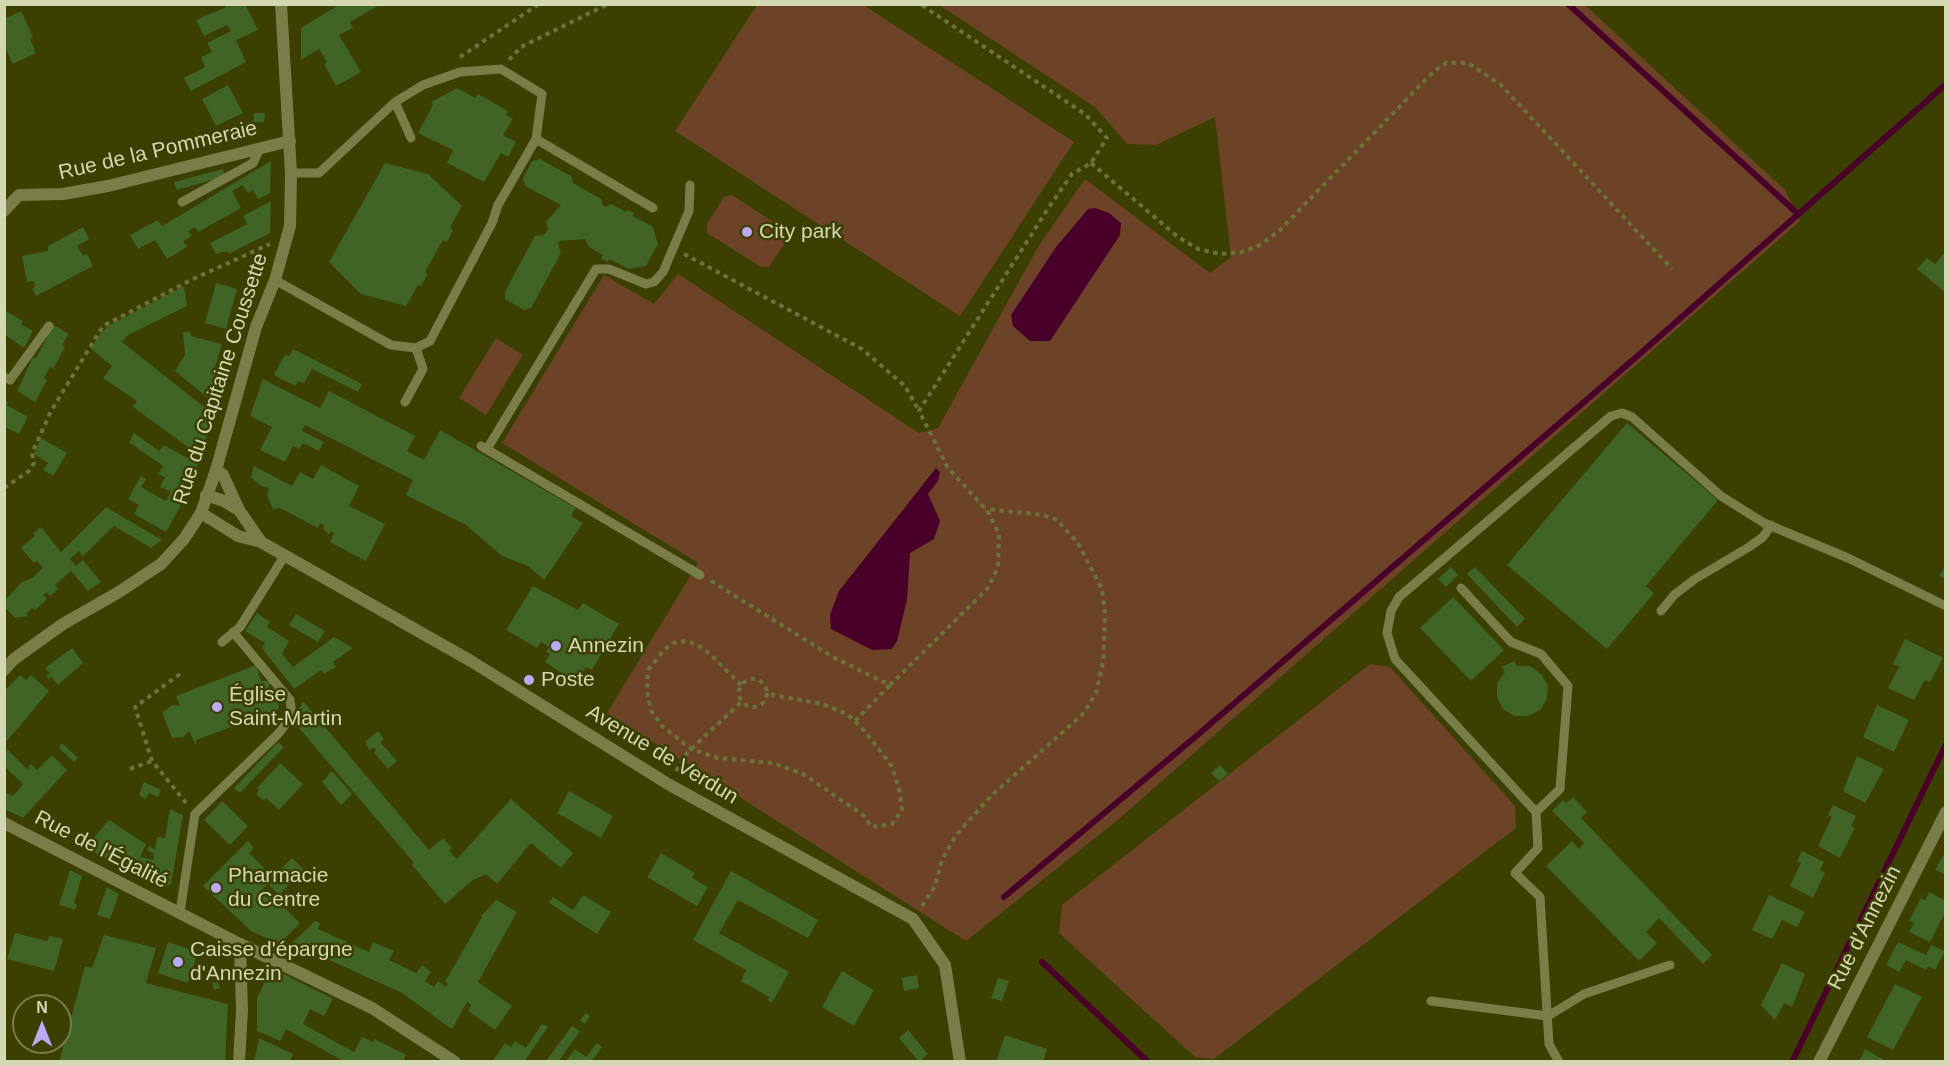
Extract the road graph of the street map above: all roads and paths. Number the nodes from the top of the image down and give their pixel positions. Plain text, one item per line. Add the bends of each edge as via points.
1 (280, 4) edge
2 (539, 4) edge
3 (608, 4) edge
4 (920, 4) edge
5 (451, 64) dead end
6 (501, 69) junction
7 (395, 102) junction
8 (411, 138) dead end
9 (536, 139) junction
10 (290, 141) junction
11 (259, 150) junction
12 (1092, 163) junction
13 (291, 173) junction
14 (690, 185) dead end
15 (182, 202) dead end
16 (653, 208) dead end
17 (4, 211) edge
18 (285, 241) junction
19 (674, 248) junction
20 (1672, 269) dead end
21 (274, 280) junction
22 (48, 326) dead end
23 (416, 348) junction
24 (4, 377) edge
25 (405, 402) dead end
26 (919, 411) junction
27 (216, 470) junction
28 (4, 488) edge
29 (206, 495) junction
30 (985, 509) junction
31 (238, 510) junction
32 (201, 513) junction
33 (1771, 525) junction
34 (261, 542) junction
35 (285, 555) junction
36 (700, 575) joint
37 (1461, 588) dead end
38 (1946, 606) edge
39 (1661, 611) dead end
40 (233, 632) junction
41 (222, 642) dead end
42 (4, 670) edge
43 (180, 674) dead end
44 (741, 685) junction
45 (890, 685) junction
46 (768, 694) junction
47 (741, 702) junction
48 (855, 721) junction
49 (691, 749) junction
50 (152, 761) junction
51 (130, 769) dead end
52 (668, 784) junction
53 (1536, 812) junction
54 (1946, 812) edge
55 (195, 814) junction
56 (4, 823) edge
57 (180, 912) junction
58 (913, 920) junction
59 (240, 944) junction
60 (1670, 965) dead end
61 (1431, 1001) dead end
62 (1548, 1016) junction
63 (239, 1062) edge
64 (455, 1062) edge
65 (960, 1062) edge
66 (1559, 1062) edge
67 (1819, 1062) edge

1 - 10 street, Rue du Capitaine Coussette
2 - 5 path
3 - 6 path via 521,47
4 - 12 path via 1086,114 1107,138
6 - 7 lane via 460,72 423,85
6 - 9 lane via 542,94
7 - 8 lane
7 - 13 lane via 319,173
9 - 16 lane
9 - 23 lane via 430,341
10 - 11 street, Rue de la Pommeraie
10 - 13 street, Rue du Capitaine Coussette
11 - 15 lane via 253,163
11 - 17 street, Rue de la Pommeraie via 108,186 63,194 19,195
12 - 20 path via 1178,237 1198,249 1220,254 1242,252 1279,231 1434,71 1446,63 1468,63 1500,84
12 - 26 path via 1072,174
13 - 18 street, Rue du Capitaine Coussette via 291,218
14 - 19 lane via 689,211
18 - 21 street, Rue du Capitaine Coussette
18 - 28 path via 267,244 103,326 51,411 32,453 34,463
19 - 26 path via 862,350 905,386
19 - 36 lane via 654,282 646,284 609,269 596,269 484,447
21 - 23 lane via 391,345
21 - 27 street, Rue du Capitaine Coussette via 256,327
22 - 24 lane via 10,380
23 - 25 lane via 423,369
26 - 30 path via 948,468
27 - 29 street, Rue du Capitaine Coussette
27 - 31 street, Avenue de Verdun via 223,476
29 - 31 street, Avenue de Verdun
29 - 32 street, Rue du Capitaine Coussette
30 - 45 path via 999,534 998,567 988,588
30 - 58 path via 1044,515 1057,520 1078,543 1102,589 1104,662 1096,693 1083,714 991,796 956,835 942,860 935,886
31 - 34 street, Avenue de Verdun
32 - 34 street, Avenue de Verdun via 238,536
32 - 42 street, Rue du Capitaine Coussette via 161,564 63,624
33 - 38 lane
33 - 39 lane via 1763,537 1695,579
33 - 53 lane via 1721,496 1632,417 1622,413 1596,428 1399,597 1390,611 1387,633 1395,659
34 - 35 street, Avenue de Verdun
35 - 40 lane via 240,627
35 - 52 street, Avenue de Verdun via 471,661
36 - 45 path via 833,657
37 - 53 lane via 1511,642 1541,654 1568,686 1560,789
40 - 41 lane
40 - 55 lane via 290,700 292,716
43 - 50 path via 135,707
44 - 46 path via 752,678 759,680
44 - 47 path
44 - 49 path via 696,644 673,643 654,660 648,670 651,711 662,726
45 - 48 path
46 - 47 path via 760,706 753,708
46 - 48 path via 822,704
47 - 49 path
48 - 49 path via 891,765 902,810 892,824 872,827 862,814 803,774 773,764 718,758
49 - 52 path
50 - 51 path
50 - 55 path
52 - 58 street, Avenue de Verdun
53 - 62 lane via 1538,848 1515,873 1540,897
54 - 67 street, Rue d'Annezin
55 - 57 lane
56 - 57 street, Rue de l'Égalité
57 - 59 street, Rue de l'Égalité
58 - 65 street, Avenue de Verdun via 945,965
59 - 63 street
59 - 64 street, Rue de l'Égalité via 378,1011
60 - 62 lane via 1584,994
61 - 62 lane
62 - 66 lane via 1549,1044

